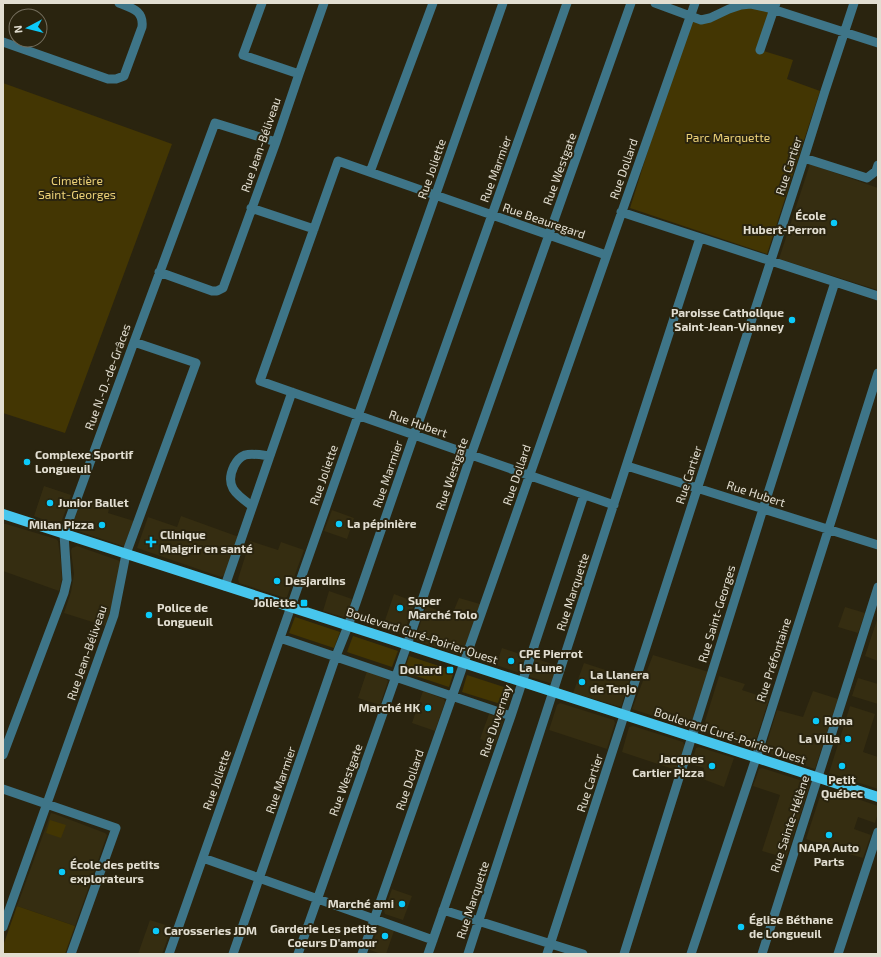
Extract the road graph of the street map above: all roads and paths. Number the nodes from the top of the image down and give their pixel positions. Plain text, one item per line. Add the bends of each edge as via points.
1 (119, 3) edge
2 (262, 3) edge
3 (324, 3) edge
4 (433, 3) edge
5 (503, 3) edge
6 (567, 3) edge
7 (631, 3) edge
8 (655, 3) edge
9 (695, 3) edge
10 (854, 3) edge
11 (775, 6) edge
12 (690, 16) junction
13 (844, 33) junction
14 (3, 42) edge
15 (878, 44) edge
16 (760, 50) dead end
17 (298, 74) junction
18 (276, 142) junction
19 (804, 158) junction
20 (878, 165) edge
21 (370, 172) junction
22 (435, 195) junction
23 (251, 208) junction
24 (621, 212) junction
25 (492, 215) junction
26 (314, 229) junction
27 (549, 235) junction
28 (700, 238) junction
29 (606, 255) junction
30 (770, 261) junction
31 (159, 272) junction
32 (835, 282) junction
33 (878, 296) edge
34 (134, 342) junction
35 (878, 373) edge
36 (292, 392) junction
37 (358, 415) junction
38 (414, 435) junction
39 (471, 455) junction
40 (270, 456) junction
41 (626, 466) junction
42 (529, 476) junction
43 (698, 488) junction
44 (584, 495) junction
45 (614, 505) junction
46 (252, 506) junction
47 (763, 509) junction
48 (3, 514) edge
49 (828, 529) junction
50 (64, 534) junction
51 (878, 545) edge
52 (126, 554) junction
53 (225, 586) junction
54 (878, 586) edge
55 (290, 607) junction
56 (348, 626) junction
57 (280, 638) junction
58 (407, 645) junction
59 (336, 656) junction
60 (464, 663) junction
61 (396, 677) junction
62 (522, 682) junction
63 (553, 692) junction
64 (452, 696) junction
65 (624, 715) junction
66 (510, 716) junction
67 (692, 737) junction
68 (3, 755) edge
69 (756, 758) junction
70 (818, 778) junction
71 (3, 789) edge
72 (878, 797) edge
73 (46, 804) junction
74 (878, 832) edge
75 (203, 858) junction
76 (260, 878) junction
77 (317, 898) junction
78 (443, 910) junction
79 (374, 919) junction
80 (479, 921) junction
81 (3, 927) edge
82 (433, 940) junction
83 (551, 944) junction
84 (71, 954) edge
85 (169, 954) edge
86 (233, 954) edge
87 (298, 954) edge
88 (362, 954) edge
89 (428, 954) edge
90 (468, 954) edge
91 (547, 954) edge
92 (583, 954) edge
93 (624, 954) edge
94 (691, 954) edge
95 (762, 954) edge
96 (838, 954) edge

1 - 14 street via 135,10 141,16 142,27 124,76 116,79 108,79
2 - 17 street via 243,55
3 - 17 street, Rue Jean-Béliveau
4 - 21 street
5 - 22 street, Rue Joliette
6 - 25 street, Rue Marmier
7 - 27 street, Rue Westgate
8 - 12 street
9 - 12 street, Rue Dollard
10 - 13 street, Rue Cartier
11 - 12 street via 741,5 701,20
11 - 13 street
11 - 16 street
12 - 24 street, Rue Dollard
13 - 15 street
13 - 19 street, Rue Cartier
17 - 18 street, Rue Jean-Béliveau
18 - 23 street, Rue Jean-Béliveau
18 - 31 street, Rue N.-D.-de-Grâces via 215,123
19 - 20 street via 867,178 876,171
19 - 30 street, Rue Cartier
21 - 22 street, Rue Beauregard
21 - 26 street, Rue Beauregard via 338,161
22 - 25 street, Rue Beauregard
22 - 37 street, Rue Joliette
23 - 26 street
23 - 31 street, Rue Jean-Béliveau via 223,288 212,291
24 - 28 street
24 - 29 street, Rue Dollard
25 - 27 street, Rue Beauregard
25 - 38 street, Rue Marmier
26 - 36 street, Rue Hubert via 260,381
27 - 29 street, Rue Beauregard
27 - 39 street, Rue Westgate
28 - 30 street
28 - 41 street, Rue Marquette
29 - 42 street, Rue Dollard
30 - 32 street
30 - 43 street, Rue Cartier
31 - 34 street, Rue N.-D.-de-Grâces
32 - 33 street
32 - 47 street, Rue Saint-Georges
34 - 50 street, Rue N.-D.-de-Grâces
34 - 52 street, Rue Jean-Béliveau via 196,362
35 - 49 street, Rue Préfontaine
36 - 37 street, Rue Hubert
36 - 40 street
37 - 38 street, Rue Hubert
37 - 55 street, Rue Joliette
38 - 39 street, Rue Hubert
38 - 56 street, Rue Marmier
39 - 42 street, Rue Hubert
39 - 58 street, Rue Westgate
40 - 46 street
40 - 46 street via 244,456 236,462 232,470 232,488
41 - 43 street, Rue Hubert
41 - 45 street, Rue Marquette
42 - 44 street, Rue Hubert
42 - 60 street, Rue Dollard
43 - 47 street, Rue Hubert
43 - 65 street, Rue Cartier
44 - 45 street, Rue Hubert
44 - 62 street, Rue Duvernay
45 - 63 street, Rue Marquette
46 - 53 street
47 - 49 street, Rue Hubert
47 - 67 street, Rue Saint-Georges
48 - 50 main road, Boulevard Curé-Poirier Ouest
49 - 51 street, Rue Hubert
49 - 69 street, Rue Préfontaine
50 - 52 main road, Boulevard Curé-Poirier Ouest
50 - 68 street, Rue N.-D.-de-Grâces via 67,580 64,593
52 - 53 main road, Boulevard Curé-Poirier Ouest
52 - 73 street, Rue Jean-Béliveau via 114,616
53 - 55 main road, Boulevard Curé-Poirier Ouest
54 - 70 street, Rue Sainte-Hélène
55 - 56 main road, Boulevard Curé-Poirier Ouest
55 - 57 street, Rue Joliette
56 - 58 main road, Boulevard Curé-Poirier Ouest
56 - 59 street, Rue Marmier
57 - 59 street
57 - 75 street, Rue Joliette
58 - 60 main road, Boulevard Curé-Poirier Ouest
58 - 61 street, Rue Westgate
59 - 61 street
59 - 76 street, Rue Marmier
60 - 62 main road, Boulevard Curé-Poirier Ouest
60 - 64 street, Rue Dollard
61 - 64 street
61 - 77 street, Rue Westgate
62 - 63 main road, Boulevard Curé-Poirier Ouest
62 - 66 street, Rue Duvernay
63 - 65 main road, Boulevard Curé-Poirier Ouest
63 - 80 street, Rue Marquette
64 - 66 street
64 - 79 street, Rue Dollard
65 - 67 main road, Boulevard Curé-Poirier Ouest
65 - 83 street, Rue Cartier
66 - 78 street, Rue Duvernay
67 - 69 main road, Boulevard Curé-Poirier Ouest
67 - 93 street, Rue Saint-Georges
69 - 70 main road, Boulevard Curé-Poirier Ouest
69 - 94 street, Rue Préfontaine
70 - 72 main road, Boulevard Curé-Poirier Ouest
70 - 95 street, Rue Sainte-Hélène
71 - 73 street
73 - 81 street, Rue Jean-Béliveau
73 - 84 street via 116,828
74 - 96 street
75 - 76 street
75 - 85 street, Rue Joliette
76 - 77 street
76 - 86 street, Rue Marmier
77 - 79 street
77 - 87 street, Rue Westgate
78 - 80 street
78 - 82 street, Rue Duvernay
79 - 82 street
79 - 88 street, Rue Dollard
80 - 83 street
80 - 90 street, Rue Marquette
82 - 89 street, Rue Duvernay
83 - 91 street, Rue Cartier
83 - 92 street

